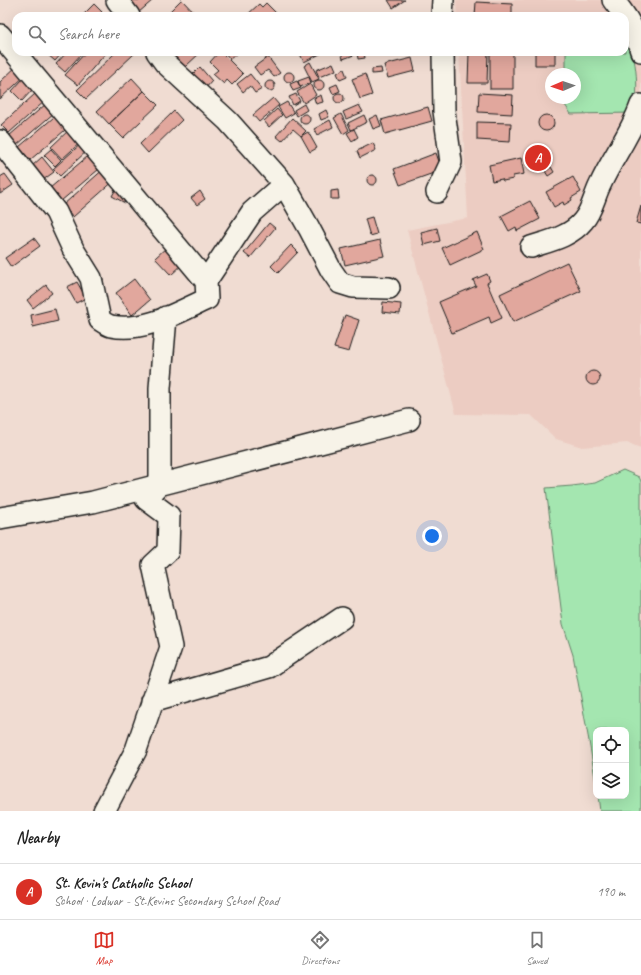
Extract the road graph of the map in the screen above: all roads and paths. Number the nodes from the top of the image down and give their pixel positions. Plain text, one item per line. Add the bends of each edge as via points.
1 (117, 0) edge
2 (444, 0) edge
3 (613, 0) edge
4 (126, 12) edge
5 (442, 12) edge
6 (623, 12) edge
7 (629, 21) edge
8 (0, 35) edge
9 (12, 49) edge
10 (641, 51) edge
11 (18, 56) edge
12 (160, 56) edge
13 (443, 56) edge
14 (641, 105) edge
15 (0, 141) edge
16 (284, 184) junction
17 (437, 192) dead end
18 (531, 247) dead end
19 (206, 281) junction
20 (389, 288) dead end
21 (166, 317) junction
22 (409, 420) dead end
23 (160, 484) junction
24 (0, 518) edge
25 (342, 618) dead end
26 (152, 701) junction
27 (104, 811) edge

1 - 4 street
2 - 5 street
3 - 6 street
7 - 10 street
8 - 9 street
11 - 19 street
12 - 16 street via 228,121
13 - 17 street via 444,111 451,162
14 - 18 street via 636,120 583,221 568,234
15 - 21 street via 56,212 73,249 91,278 100,320 110,326 129,327
16 - 19 street via 252,212
16 - 20 street via 340,283 353,287
19 - 21 street via 207,299
21 - 23 street via 160,388
22 - 23 street
23 - 24 street via 93,502
23 - 26 street via 146,500 169,516 168,551 153,565 171,647
25 - 26 street via 269,667
26 - 27 street via 136,750

